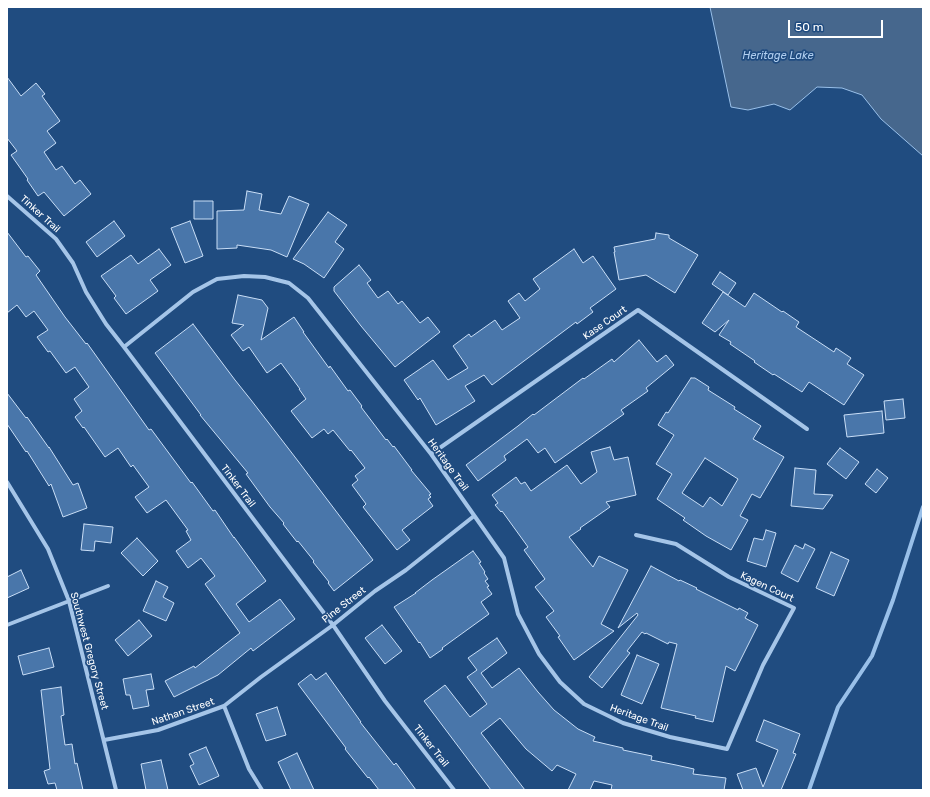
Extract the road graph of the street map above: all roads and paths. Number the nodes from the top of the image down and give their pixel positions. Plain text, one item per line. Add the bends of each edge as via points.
1 (7, 196) edge
2 (124, 347) junction
3 (807, 429) dead end
4 (432, 454) junction
5 (7, 482) edge
6 (474, 516) junction
7 (636, 535) dead end
8 (108, 586) dead end
9 (69, 601) junction
10 (7, 625) edge
11 (333, 625) junction
12 (224, 706) junction
13 (104, 740) junction
14 (727, 749) joint
15 (116, 790) edge
16 (262, 790) edge
17 (454, 790) edge

1 - 2 street, Tinker Trail via 56,239 73,263 86,292 106,324
2 - 4 street, Heritage Trail via 193,292 217,279 265,276 289,283 308,298
2 - 11 street, Tinker Trail
3 - 4 street, Kase Court via 638,310
4 - 6 street, Heritage Trail
5 - 9 street, Southwest Gregory Street via 48,549
6 - 11 street, Pine Street
6 - 14 street, Heritage Trail via 504,558 518,614 539,654 560,682 584,704 623,722 670,737
7 - 14 street, Kagen Court via 676,544 729,578 794,608 763,665
8 - 9 street
9 - 10 street
9 - 13 street, Southwest Gregory Street
11 - 12 street, Pine Street
11 - 17 street, Tinker Trail via 385,701
12 - 13 street, Nathan Street via 158,730
12 - 16 street, Nathan Street via 249,769
13 - 15 street, Southwest Gregory Street

